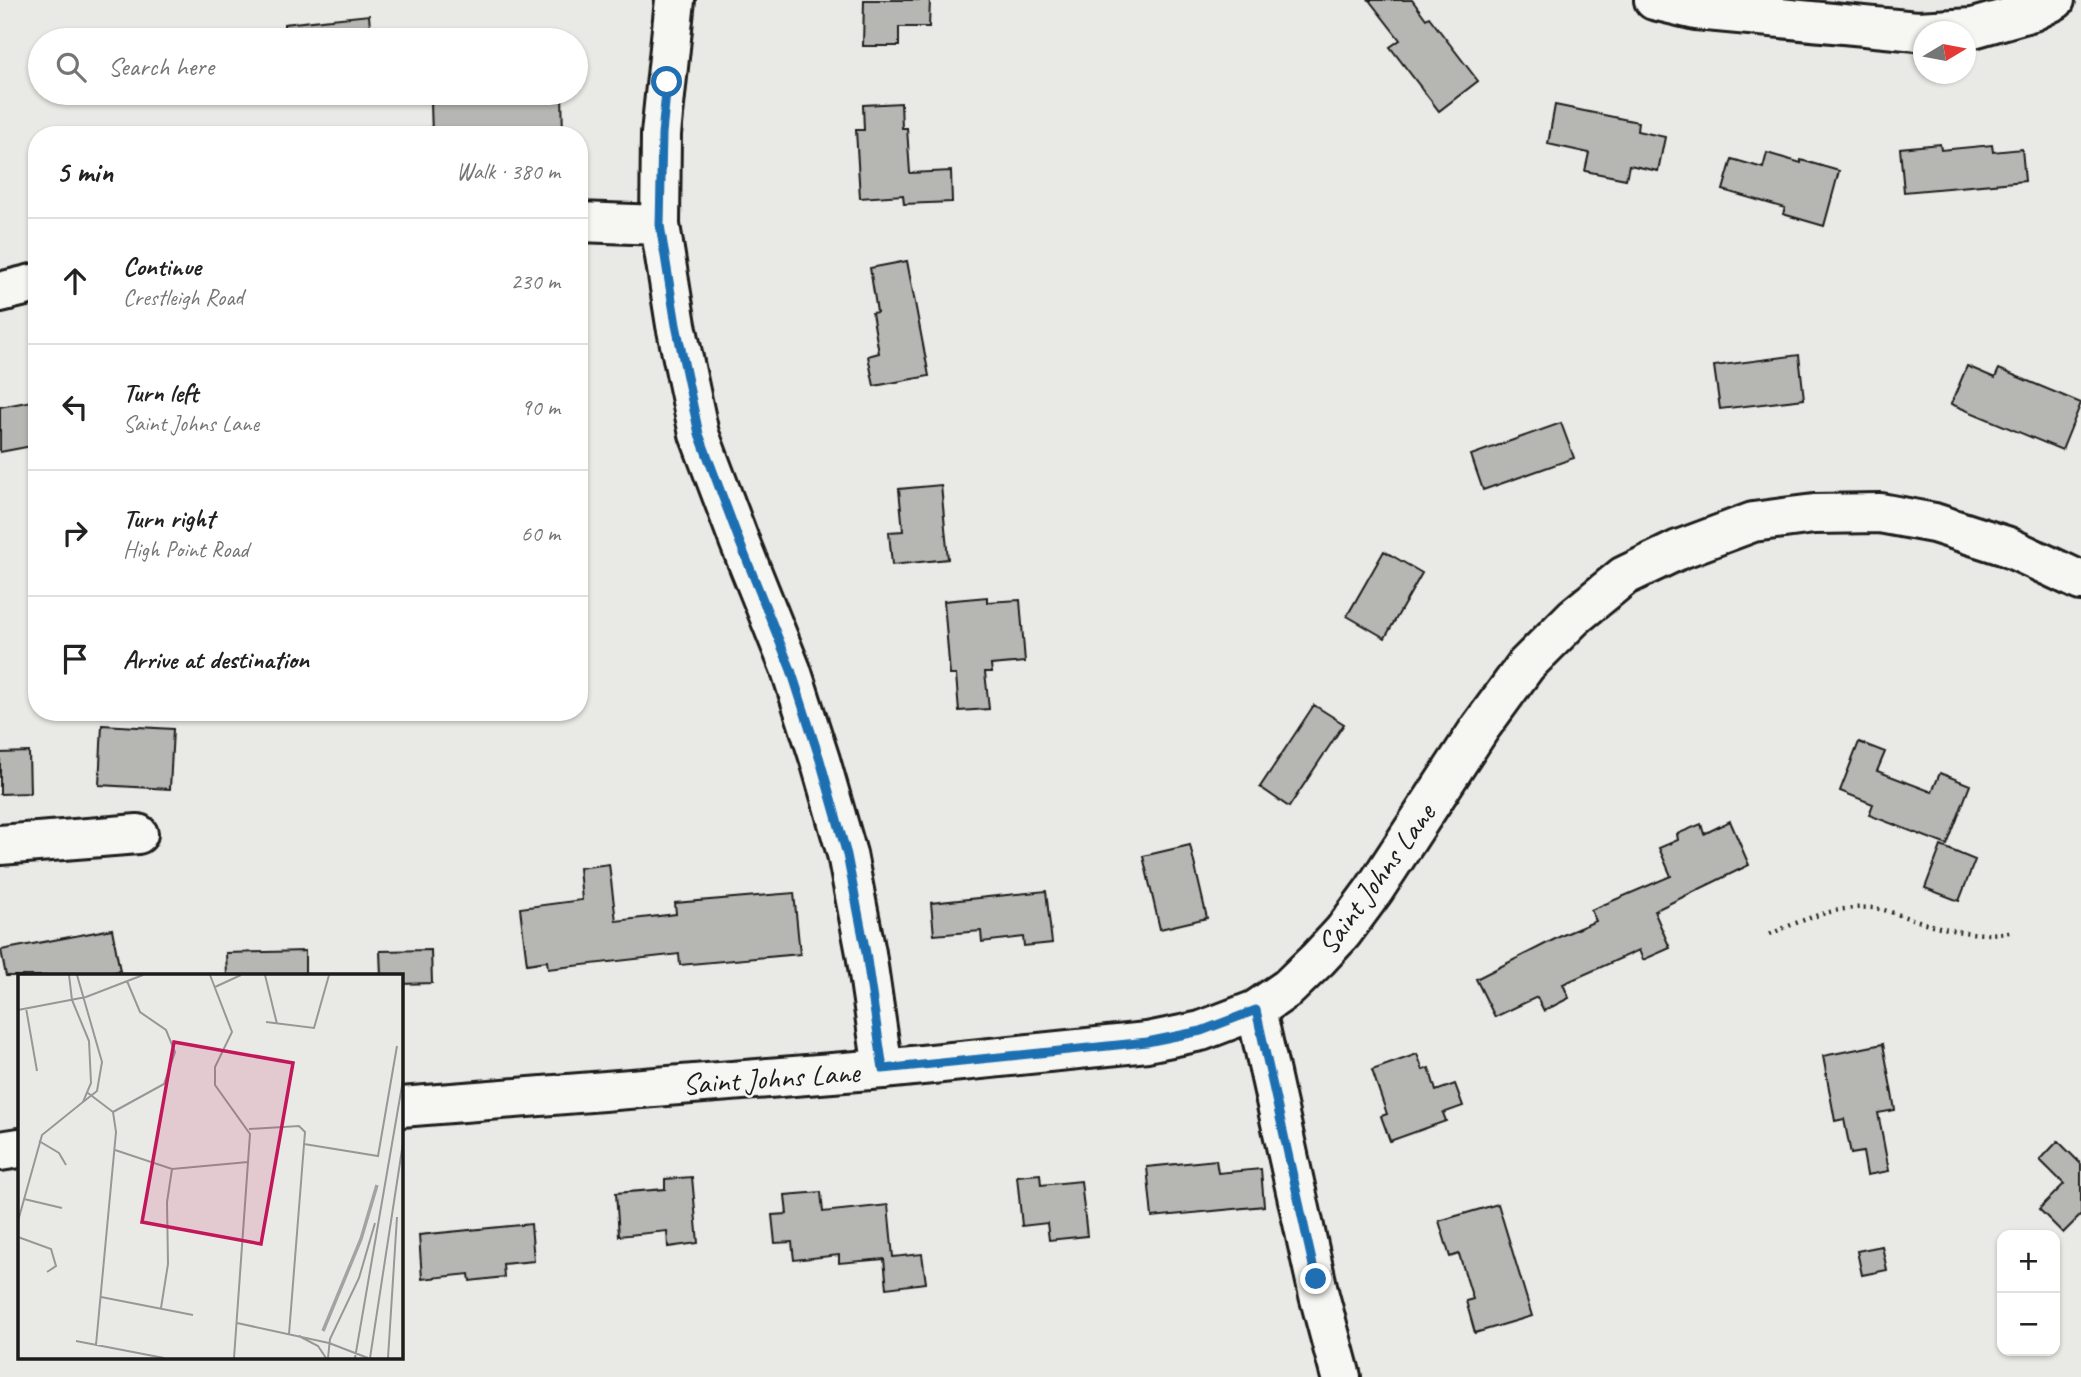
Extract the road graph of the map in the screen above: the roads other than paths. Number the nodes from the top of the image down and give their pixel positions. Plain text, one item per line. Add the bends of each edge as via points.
1 (675, 0) edge
2 (1654, 0) edge
3 (2055, 0) edge
4 (588, 222) edge
5 (660, 225) junction
6 (28, 285) edge
7 (0, 292) edge
8 (2081, 581) edge
9 (138, 834) dead end
10 (0, 845) edge
11 (1256, 1010) junction
12 (883, 1069) junction
13 (402, 1107) edge
14 (18, 1149) edge
15 (0, 1151) edge
16 (1341, 1377) edge

1 - 5 street via 662,134
2 - 3 street via 1696,10 1917,31 1973,27 2033,11
4 - 5 street
5 - 12 street via 699,434 791,670 847,855
6 - 7 street
8 - 11 street, Saint Johns Lane via 2006,545 1934,523 1880,513 1814,514 1753,522 1624,576 1525,665 1343,932 1288,988
9 - 10 street
11 - 12 street, Saint Johns Lane via 1201,1031 1147,1042
11 - 16 street
12 - 13 street, Saint Johns Lane
14 - 15 street

